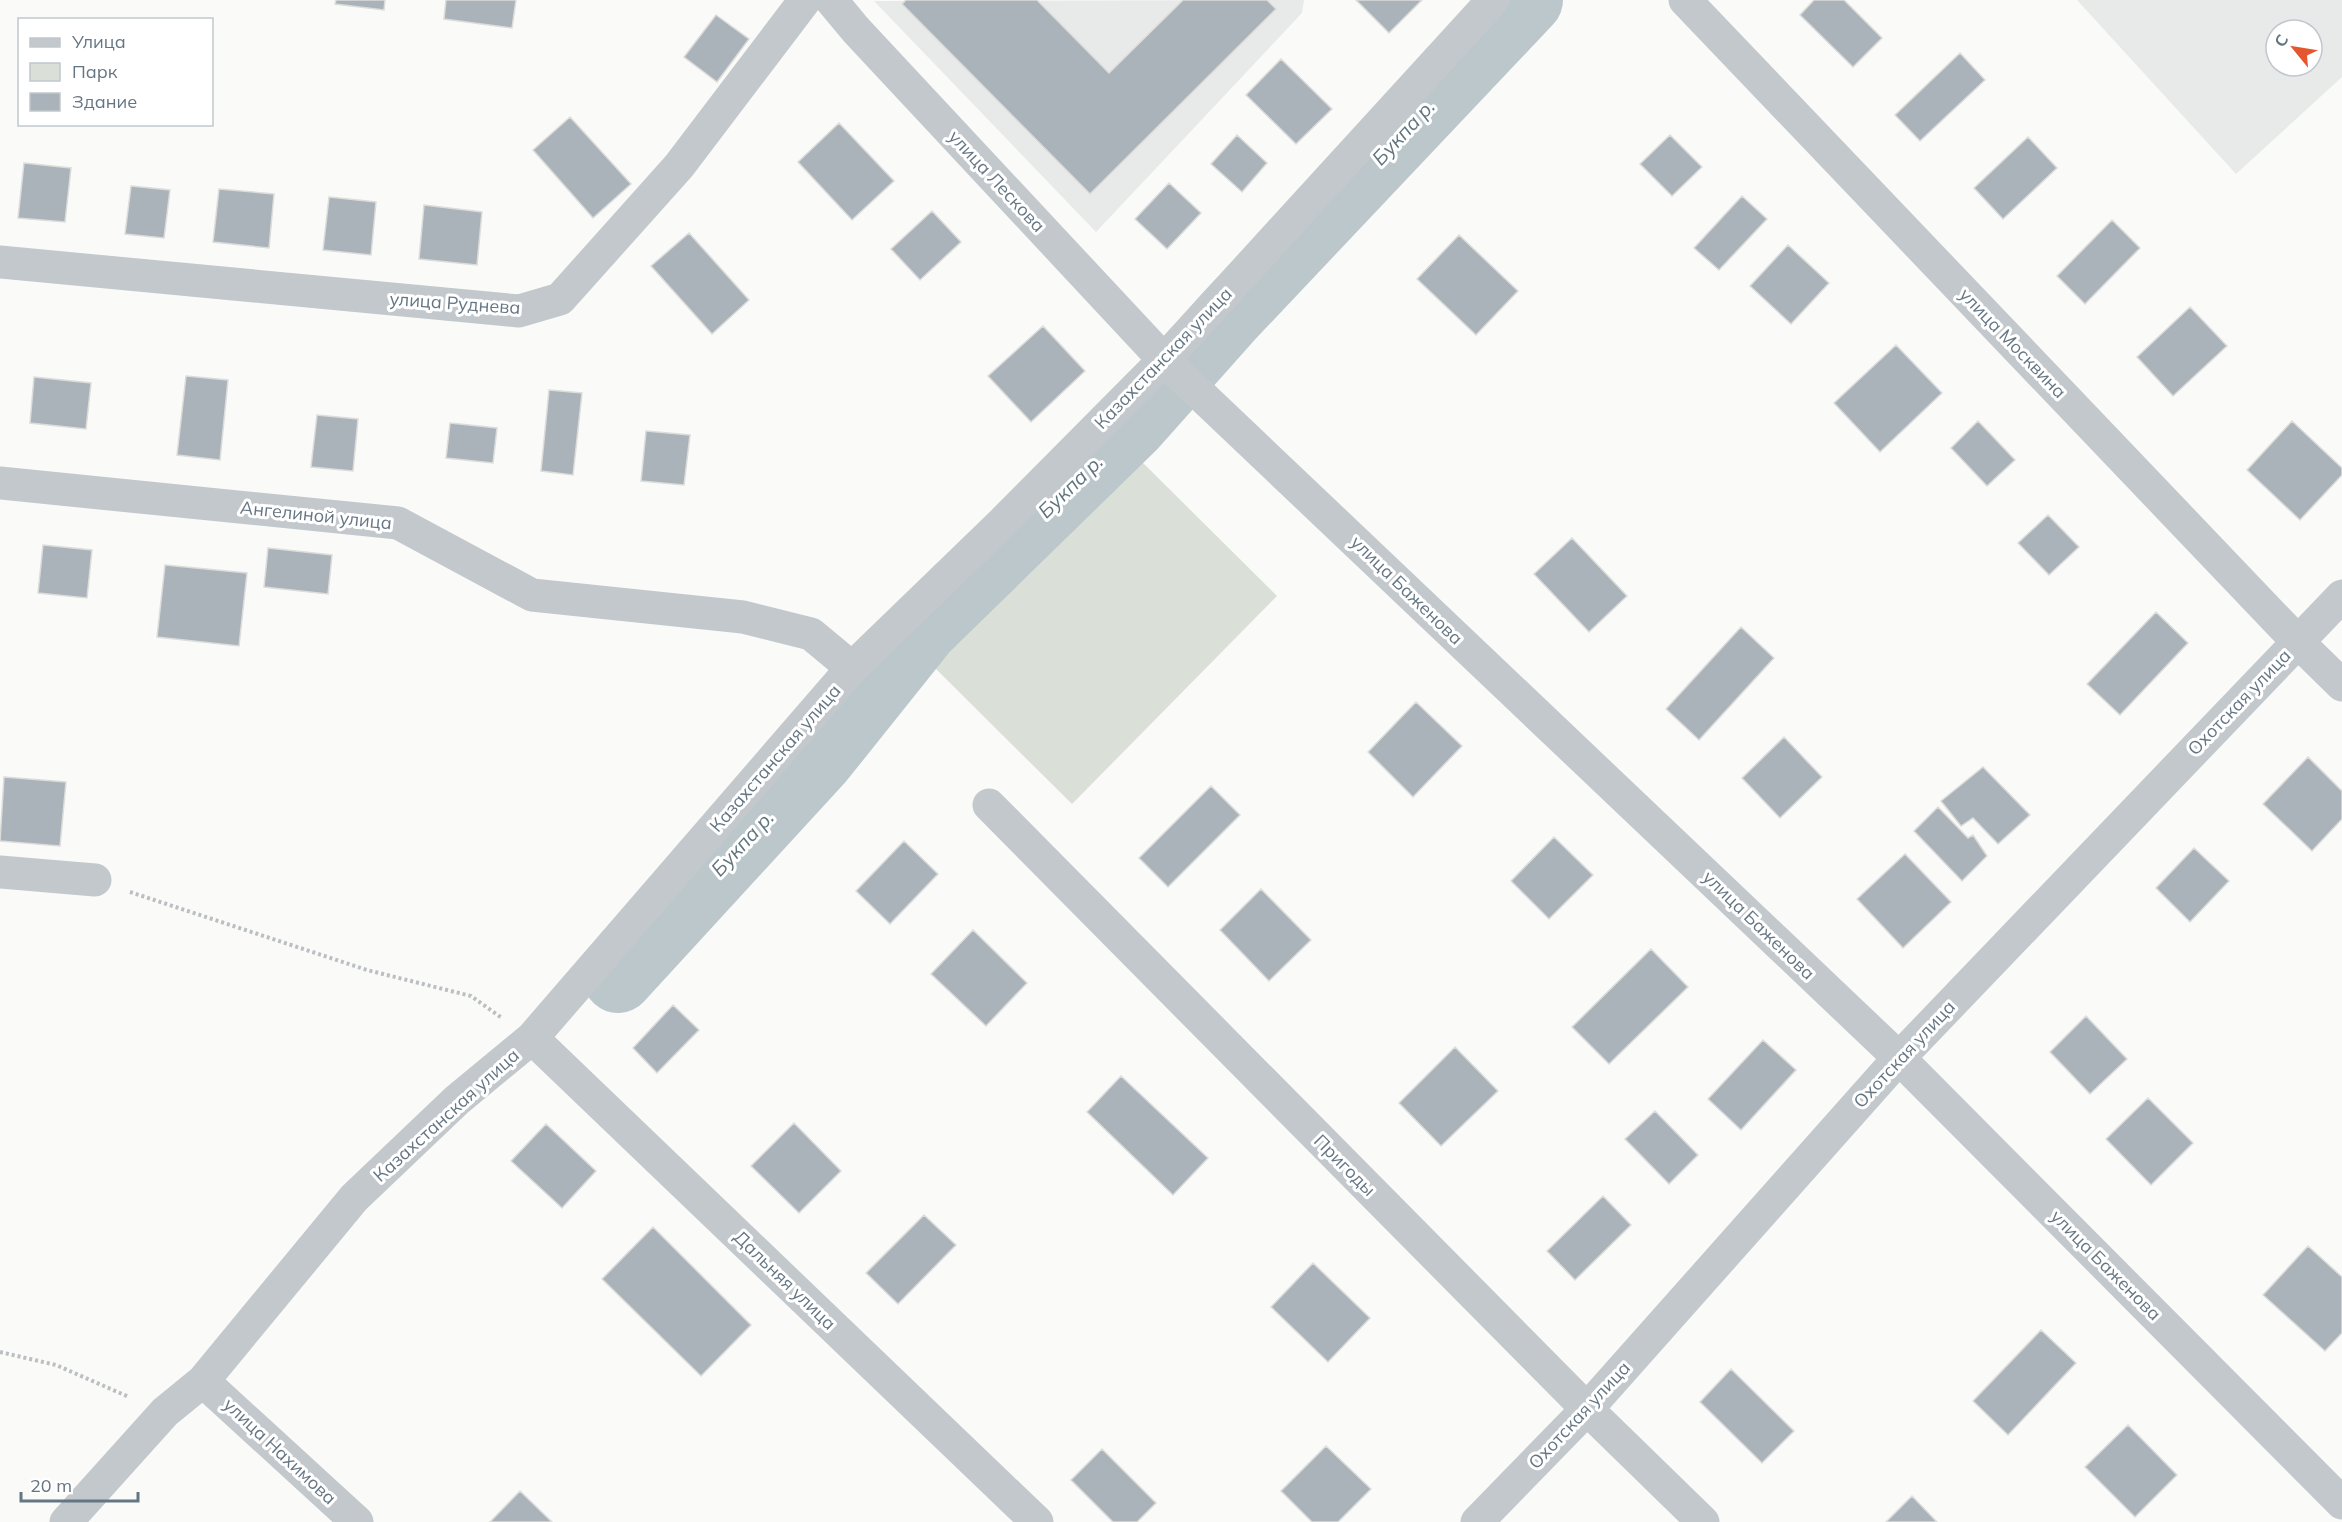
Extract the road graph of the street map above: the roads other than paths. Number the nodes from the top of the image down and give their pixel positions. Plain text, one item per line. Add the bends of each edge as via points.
1 (805, 0) edge
2 (831, 0) edge
3 (1493, 0) edge
4 (1685, 0) edge
5 (0, 262) edge
6 (1164, 360) junction
7 (0, 483) edge
8 (2342, 596) edge
9 (2298, 642) junction
10 (852, 668) junction
11 (2342, 686) edge
12 (988, 805) dead end
13 (0, 872) edge
14 (95, 880) road end
15 (532, 1038) junction
16 (1899, 1058) junction
17 (203, 1381) junction
18 (1587, 1409) junction
19 (2342, 1503) edge
20 (66, 1522) edge
21 (357, 1522) edge
22 (1037, 1522) edge
23 (1477, 1522) edge
24 (1703, 1522) edge

1 - 5 street, улица Руднева via 679,166 560,299 519,311
2 - 6 street, улица Лескова
3 - 6 street, Казахстанская улица
4 - 9 street, улица Москвина
6 - 10 street, Казахстанская улица
6 - 16 street, улица Баженова
7 - 10 street, Ангелиной улица via 398,523 532,595 743,617 811,634
8 - 9 street, Охотская улица
9 - 11 street, улица Москвина
9 - 16 street, Охотская улица
10 - 15 street, Казахстанская улица
12 - 18 street, Пригоды
13 - 14 street
15 - 17 street, Казахстанская улица via 457,1100 354,1198
15 - 22 street, Дальняя улица
16 - 18 street, Охотская улица
16 - 19 street, улица Баженова
17 - 20 street, Казахстанская улица via 165,1412
17 - 21 street, улица Нахимова
18 - 23 street, Охотская улица
18 - 24 street, Пригоды

